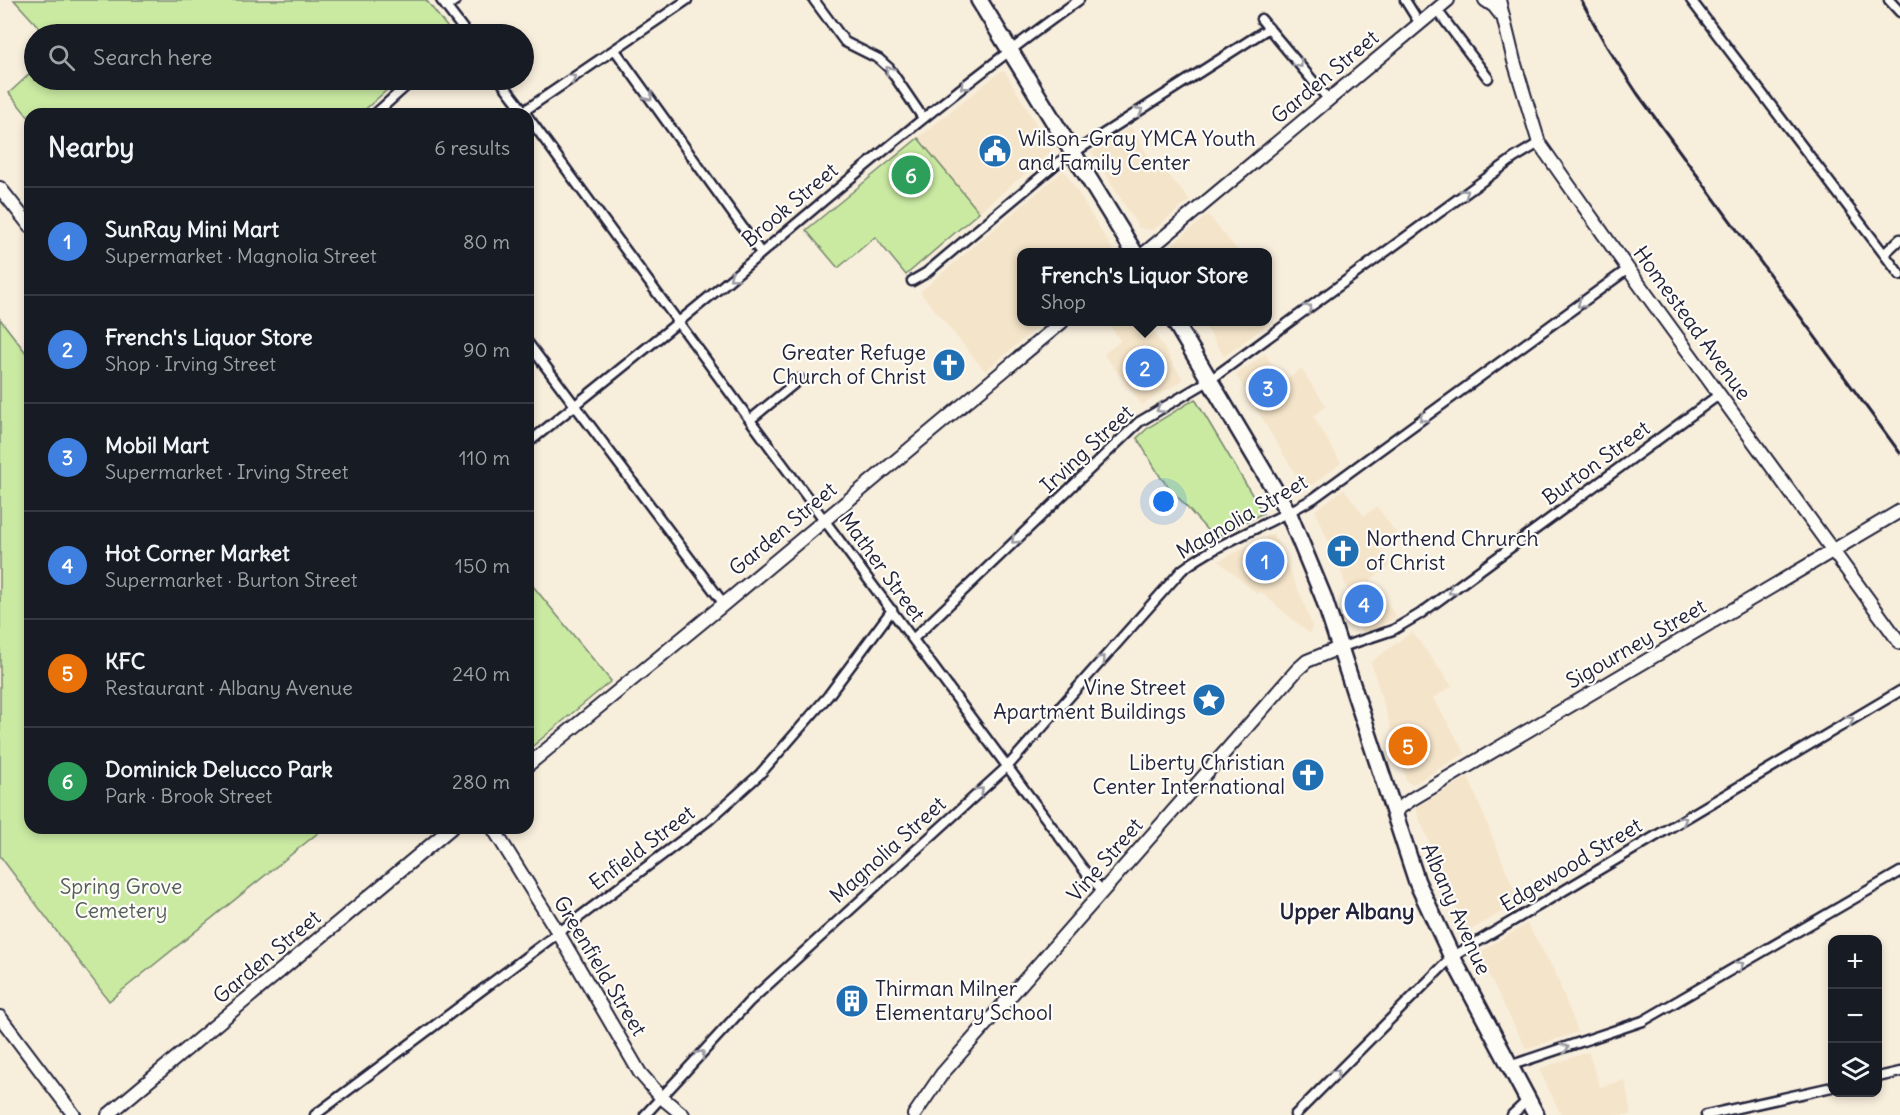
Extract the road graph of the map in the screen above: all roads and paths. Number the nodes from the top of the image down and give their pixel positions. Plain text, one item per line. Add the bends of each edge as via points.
1 (456, 0) edge
2 (687, 0) edge
3 (814, 0) edge
4 (980, 0) edge
5 (1079, 0) edge
6 (1405, 0) edge
7 (1485, 0) edge
8 (1691, 0) edge
9 (1889, 0) edge
10 (1500, 1) edge
11 (443, 3) edge
12 (1445, 3) edge
13 (1900, 12) edge
14 (1261, 19) dead end
15 (1506, 21) junction
16 (458, 24) edge
17 (1420, 24) junction
18 (1269, 28) junction
19 (615, 50) junction
20 (1010, 50) junction
21 (1488, 78) dead end
22 (402, 90) edge
23 (508, 90) edge
24 (1329, 100) junction
25 (382, 108) edge
26 (521, 108) edge
27 (534, 108) edge
28 (923, 118) junction
29 (534, 125) edge
30 (1539, 143) junction
31 (1072, 153) junction
32 (0, 188) edge
33 (24, 218) edge
34 (1900, 239) edge
35 (1131, 248) edge
36 (1151, 248) edge
37 (761, 253) junction
38 (1884, 254) junction
39 (1628, 269) junction
40 (1900, 275) edge
41 (912, 281) dead end
42 (678, 322) junction
43 (1056, 326) edge
44 (1178, 326) edge
45 (534, 351) edge
46 (800, 379) dead end
47 (1210, 380) junction
48 (1720, 394) junction
49 (574, 406) junction
50 (750, 420) junction
51 (534, 438) edge
52 (1900, 511) edge
53 (1289, 514) junction
54 (824, 519) junction
55 (1833, 550) junction
56 (724, 604) junction
57 (892, 610) junction
58 (913, 639) junction
59 (1900, 643) edge
60 (1339, 648) junction
61 (1900, 691) edge
62 (534, 760) edge
63 (1008, 766) junction
64 (1394, 812) junction
65 (444, 834) edge
66 (497, 834) edge
67 (1900, 872) edge
68 (1103, 891) junction
69 (559, 934) junction
70 (1452, 957) junction
71 (0, 1017) edge
72 (1509, 1066) junction
73 (1900, 1072) edge
74 (1882, 1076) edge
75 (1828, 1088) edge
76 (662, 1097) junction
77 (1528, 1100) junction
78 (74, 1115) edge
79 (108, 1115) edge
80 (315, 1115) edge
81 (645, 1115) edge
82 (683, 1115) edge
83 (914, 1115) edge
84 (1295, 1115) edge
85 (1512, 1115) edge
86 (1536, 1115) edge
87 (1706, 1115) edge

1 - 11 street
2 - 19 street
28 -> 3 street via 889,68 845,42
4 - 20 highway
5 - 20 street, Brook Street
6 - 17 street
7 - 15 street
8 - 38 street
9 - 13 street
10 - 15 street, Homestead Avenue
11 - 16 street
12 - 17 street, Garden Street
12 - 21 street
14 - 18 street
15 - 30 street, Homestead Avenue
17 - 24 street, Garden Street
18 -> 24 street
31 -> 18 street
27 -> 19 street
19 -> 37 street
20 -> 28 street, Brook Street
20 - 31 highway
22 - 25 street
23 - 26 street, Mather Street
24 - 36 street, Garden Street
28 - 37 street, Brook Street
29 - 42 street, Mather Street
30 - 39 street, Homestead Avenue
47 -> 30 street, Irving Street
31 - 35 highway
31 - 41 street
32 - 33 street
34 - 38 street
37 -> 42 street, Brook Street
38 - 40 street
39 - 48 street, Homestead Avenue
39 -> 53 street, Magnolia Street
42 - 49 street, Brook Street
42 - 50 street, Mather Street
43 - 54 street, Garden Street
44 - 47 highway, Albany Avenue
45 - 49 street
46 - 50 street
47 - 53 highway, Albany Avenue
47 -> 58 street, Irving Street via 1139,422
48 - 55 street, Homestead Avenue
48 -> 60 street, Burton Street via 1420,614 1393,630
49 - 51 street, Brook Street
49 - 56 street
50 - 54 street, Mather Street
52 - 55 street, Sigourney Street
53 - 60 highway, Albany Avenue via 1317,579
63 -> 53 street, Magnolia Street via 1182,570 1206,553
54 - 56 street, Garden Street
54 - 57 street, Mather Street
55 - 59 street, Homestead Avenue
55 - 64 street, Sigourney Street
56 - 62 street, Garden Street
57 - 58 street, Mather Street
57 - 69 street, Enfield Street via 828,696 760,774 709,820
58 - 63 street, Mather Street
60 - 64 highway, Albany Avenue
60 - 68 street, Vine Street via 1307,661 1296,670
70 -> 61 street, Edgewood Street
63 - 68 street, Mather Street
76 -> 63 street, Magnolia Street via 783,969
64 - 70 highway, Albany Avenue via 1417,882
65 - 79 street, Garden Street
66 - 69 street, Greenfield Street
72 -> 67 street via 1643,1021
68 - 83 street, Vine Street via 942,1074
69 - 76 street, Greenfield Street via 640,1073
69 - 80 street, Enfield Street
70 - 72 highway, Albany Avenue
84 -> 70 street, Edgewood Street
71 - 78 street
72 - 77 highway, Albany Avenue
73 - 74 street
75 - 87 street
76 - 81 street, Magnolia Street
76 - 82 street, Greenfield Street
77 - 85 street
77 - 86 highway, Albany Avenue

